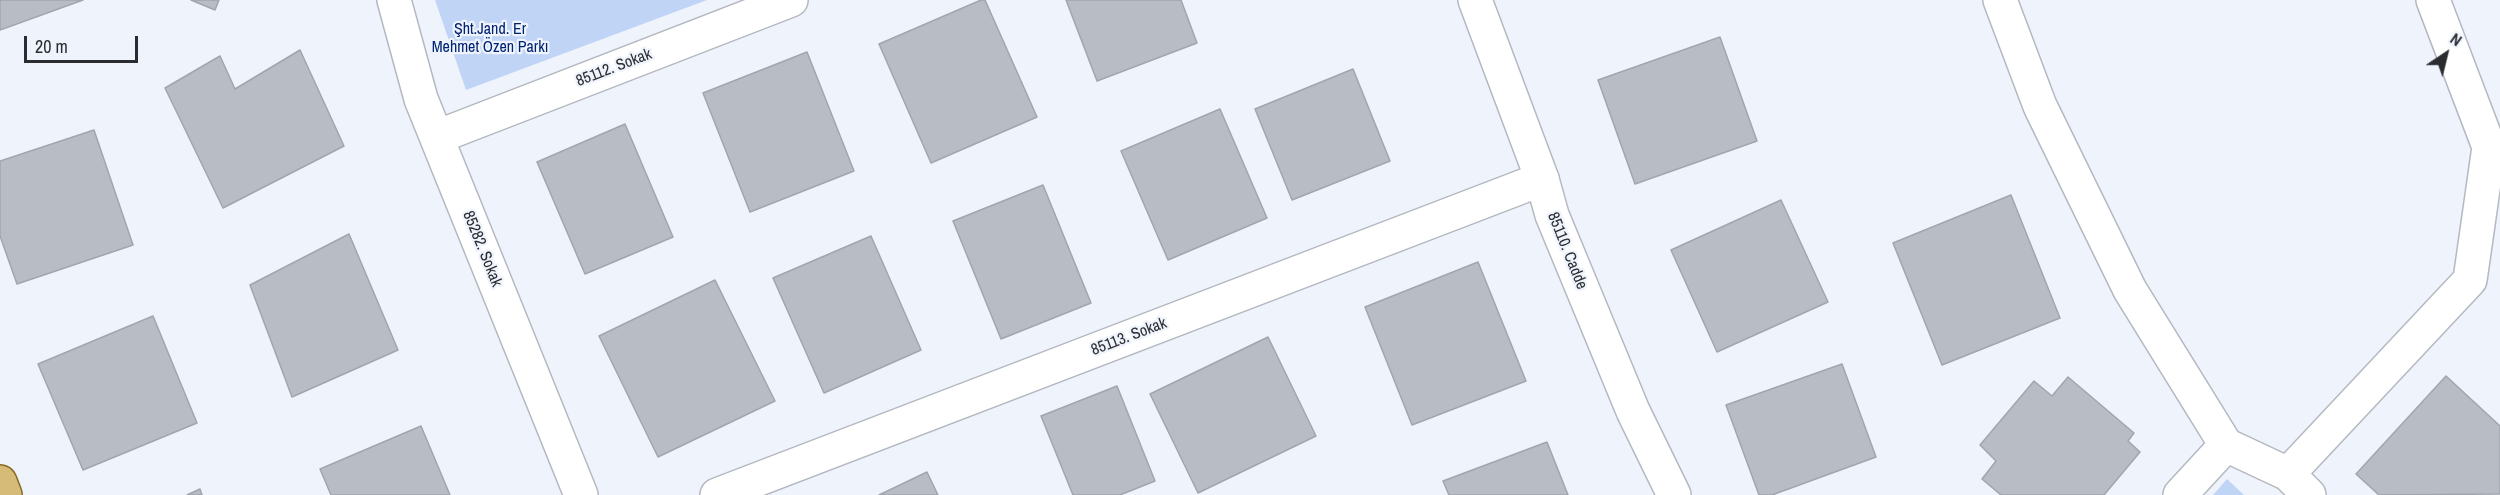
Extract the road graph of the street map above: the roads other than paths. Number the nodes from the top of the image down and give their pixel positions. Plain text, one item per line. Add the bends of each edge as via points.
1 (394, 0) edge
2 (791, 0) edge
3 (1475, 0) edge
4 (2000, 0) edge
5 (2433, 0) edge
6 (436, 137) junction
7 (1542, 179) junction
8 (2226, 445) junction
9 (0, 482) edge
10 (2298, 485) edge
11 (5, 495) edge
12 (581, 495) edge
13 (717, 495) edge
14 (1674, 495) edge
15 (2180, 495) edge

1 - 6 street, 85282. Sokak via 421,99
2 - 6 street, 85112. Sokak
3 - 7 street, 85110. Cadde
4 - 8 street via 2040,106 2130,290
5 - 10 street via 2488,147 2470,280
6 - 12 street, 85282. Sokak
7 - 13 street, 85113. Sokak
7 - 14 street, 85110. Cadde via 1552,215 1633,411
8 - 10 street
8 - 15 street
9 - 11 main road

